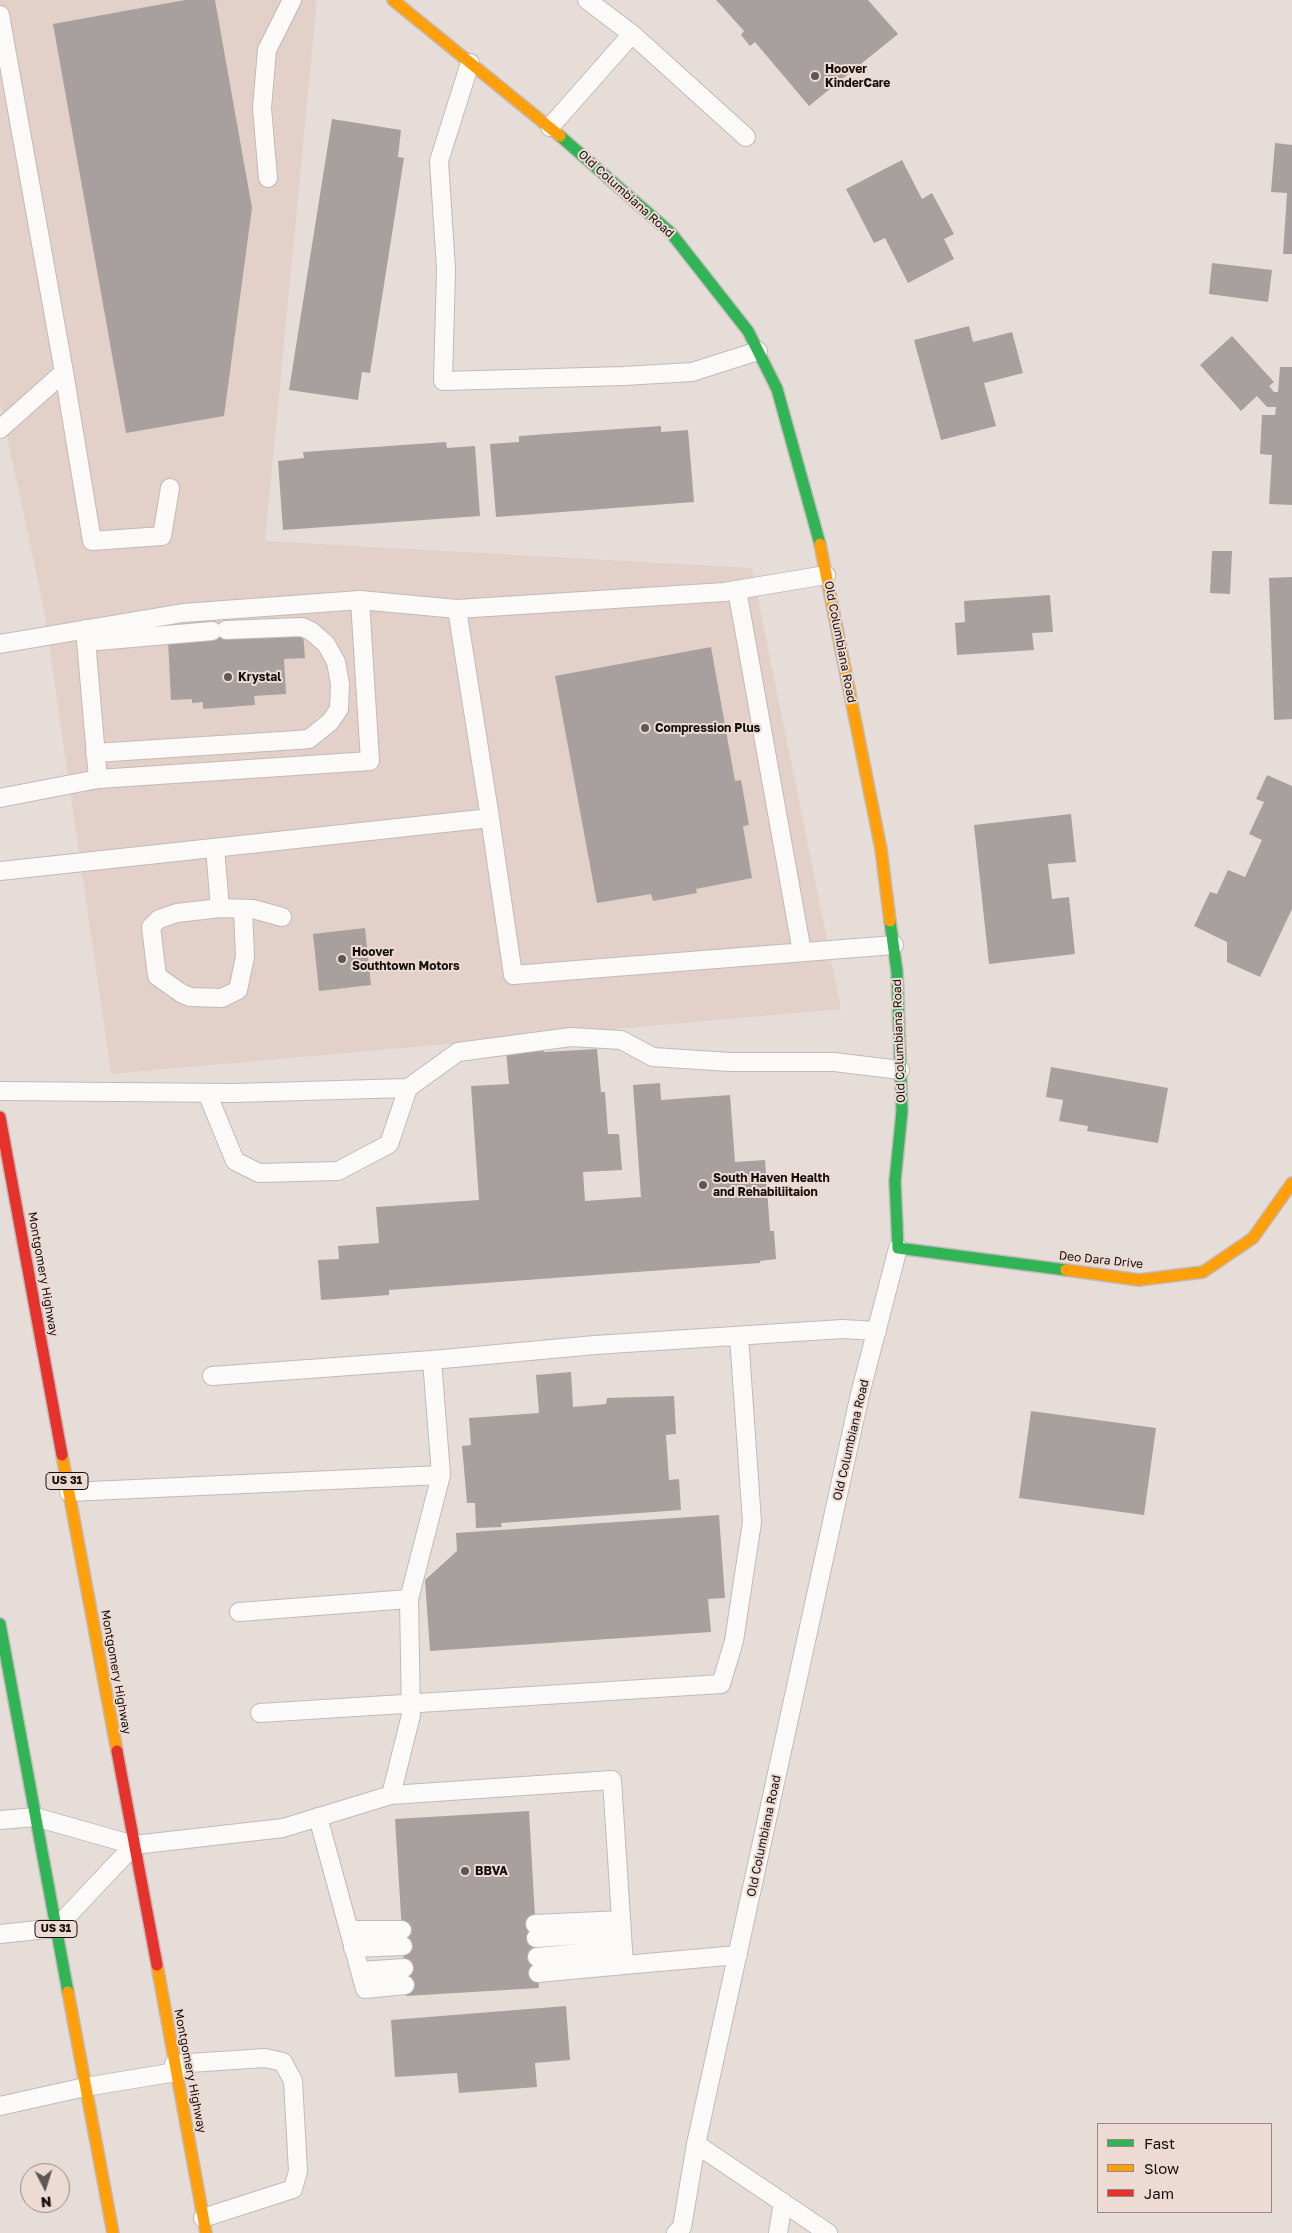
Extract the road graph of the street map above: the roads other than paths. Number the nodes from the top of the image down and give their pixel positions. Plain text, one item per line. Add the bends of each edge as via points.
1 (292, 0) edge
2 (393, 0) edge
3 (587, 0) edge
4 (0, 15) edge
5 (632, 34) junction
6 (470, 63) junction
7 (550, 127) junction
8 (746, 137) dead end
9 (268, 178) dead end
10 (758, 351) junction
11 (64, 372) junction
12 (0, 429) edge
13 (170, 488) dead end
14 (826, 575) junction
15 (737, 590) junction
16 (360, 600) junction
17 (457, 609) junction
18 (86, 635) junction
19 (0, 644) edge
20 (95, 753) junction
21 (98, 779) junction
22 (0, 798) edge
23 (490, 818) junction
24 (215, 848) junction
25 (0, 871) edge
26 (220, 908) junction
27 (243, 909) junction
28 (282, 917) dead end
29 (894, 944) junction
30 (802, 952) junction
31 (900, 1070) junction
32 (408, 1088) junction
33 (0, 1091) edge
34 (207, 1093) junction
35 (0, 1116) edge
36 (1292, 1183) edge
37 (898, 1248) junction
38 (877, 1331) junction
39 (739, 1336) junction
40 (432, 1360) junction
41 (212, 1376) dead end
42 (441, 1475) junction
43 (69, 1492) junction
44 (409, 1599) junction
45 (239, 1612) dead end
46 (0, 1624) edge
47 (412, 1702) junction
48 (260, 1713) dead end
49 (391, 1795) junction
50 (35, 1817) junction
51 (318, 1817) junction
52 (0, 1820) edge
53 (134, 1845) junction
54 (56, 1928) junction
55 (349, 1930) junction
56 (536, 1931) dead end
57 (0, 1934) edge
58 (622, 1942) junction
59 (353, 1948) junction
60 (738, 1955) junction
61 (538, 1965) dead end
62 (360, 1971) junction
63 (175, 2068) junction
64 (85, 2087) junction
65 (0, 2106) edge
66 (696, 2144) junction
67 (783, 2202) junction
68 (204, 2226) edge
69 (113, 2233) edge
70 (676, 2233) edge
71 (778, 2233) edge
72 (828, 2233) edge

1 - 9 lane via 267,50 262,108
2 - 6 street, Old Columbiana Road
3 - 5 lane
4 - 11 lane
5 - 7 lane
5 - 8 lane
6 - 7 street, Old Columbiana Road
6 - 10 lane via 439,161 446,269 443,381 692,372
7 - 10 street, Old Columbiana Road via 671,233 718,290 748,331
10 - 14 street, Old Columbiana Road via 777,389
11 - 12 lane
11 - 13 lane via 92,541 162,536
14 - 15 lane
14 - 29 street, Old Columbiana Road via 881,849
15 - 17 lane
15 - 30 lane
16 - 17 lane
16 - 18 lane via 183,613
16 - 21 lane via 370,761
17 - 23 lane
18 - 19 lane
18 - 20 lane
18 - 20 lane via 302,626 326,644 340,684 339,708 330,722 314,736 303,740
20 - 21 lane
21 - 22 lane
23 - 24 lane
23 - 30 lane via 513,975
24 - 25 lane
24 - 26 lane
26 - 27 lane
26 - 27 lane via 177,913 159,919 151,928 158,976 190,997 222,998 238,990 245,958
27 - 28 lane
29 - 30 lane
29 - 31 street, Old Columbiana Road
31 - 32 lane via 834,1062 730,1062 653,1056 621,1040 571,1037 458,1052
31 - 37 street, Old Columbiana Road via 902,1111 895,1181
32 - 34 lane
32 - 34 lane via 389,1144 338,1171 259,1173 235,1161
33 - 34 lane
35 - 43 street, Montgomery Highway / US 31
36 - 37 street, Deo Dara Drive via 1253,1238 1203,1272 1139,1280
37 - 38 lane, Old Columbiana Road
38 - 39 lane via 842,1329
38 - 60 lane, Old Columbiana Road via 860,1394
39 - 40 lane
39 - 47 lane via 752,1522 734,1641 721,1684
40 - 41 lane
40 - 42 lane
42 - 43 lane
42 - 44 lane
43 - 53 street, Montgomery Highway / US 31
44 - 45 lane
44 - 47 lane
46 - 50 street, US 31
47 - 48 lane
47 - 49 lane
49 - 51 lane
49 - 58 lane via 612,1780
50 - 52 lane
50 - 53 lane
50 - 54 street, US 31
51 - 53 lane via 284,1828
51 - 55 lane
53 - 54 lane
53 - 63 street, Montgomery Highway / US 31
54 - 57 lane
54 - 64 street, US 31
55 - 59 lane
55 - 59 lane via 402,1938
56 - 58 lane
58 - 60 lane
58 - 61 lane
59 - 62 lane
60 - 66 lane, Old Columbiana Road
62 - 62 lane via 365,1988 404,1976
63 - 64 lane
63 - 68 street, Montgomery Highway / US 31
63 - 68 lane via 265,2058 284,2062 292,2081 298,2170 292,2189
64 - 65 lane
64 - 69 street, US 31
66 - 67 lane
66 - 70 lane, Old Columbiana Road via 682,2227
67 - 71 lane
67 - 72 lane

